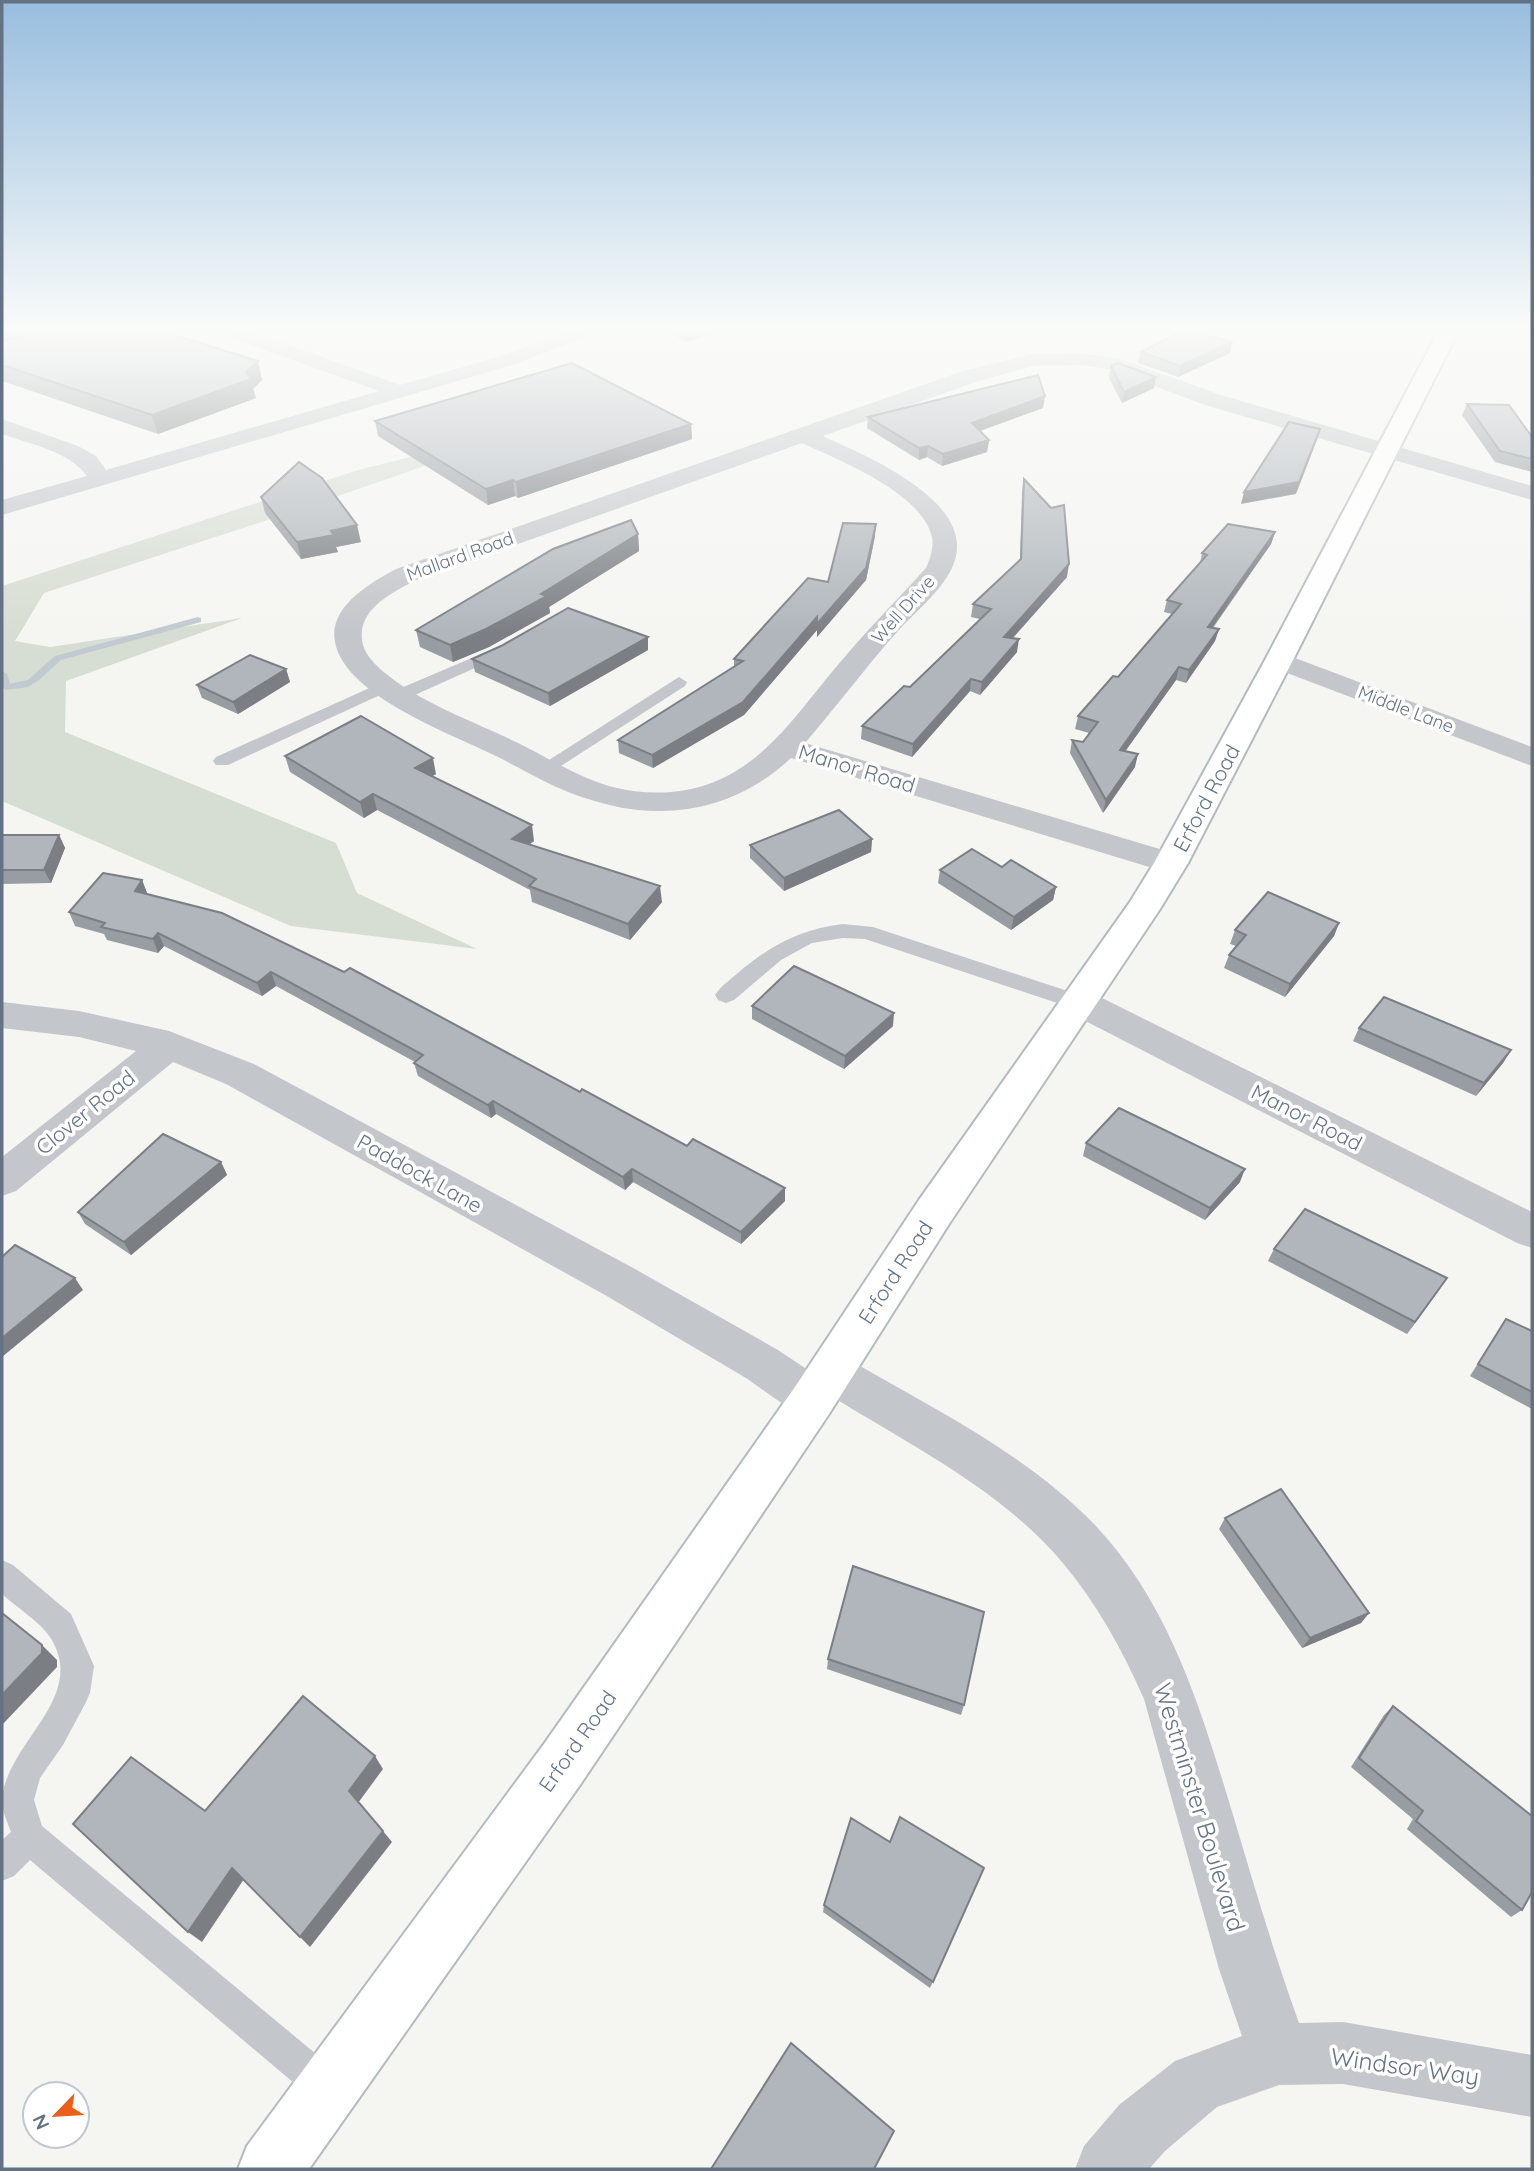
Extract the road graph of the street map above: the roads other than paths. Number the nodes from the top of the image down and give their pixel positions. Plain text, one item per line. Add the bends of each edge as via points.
1 (16, 431) edge
2 (264, 431) edge
3 (814, 431) edge
4 (1326, 431) edge
5 (1399, 431) edge
6 (804, 435) junction
7 (1390, 449) junction
8 (101, 479) junction
9 (1532, 493) edge
10 (2, 508) edge
11 (520, 640) edge
12 (1279, 660) junction
13 (678, 682) dead end
14 (392, 691) junction
15 (784, 746) junction
16 (1532, 757) edge
17 (222, 761) dead end
18 (544, 769) junction
19 (1171, 863) junction
20 (726, 995) dead end
21 (1081, 1003) junction
22 (2, 1015) edge
23 (169, 1045) junction
24 (2, 1180) edge
25 (1532, 1231) edge
26 (821, 1385) junction
27 (2, 1575) edge
28 (29, 1837) junction
29 (2, 1864) edge
30 (1279, 2054) junction
31 (1532, 2086) edge
32 (329, 2089) junction
33 (270, 2169) edge
34 (1107, 2169) edge

1 - 8 street via 88,461
2 - 8 street
3 - 6 street, Mallard Road
4 - 7 street, Mallard Road
5 - 7 street, Erford Road
6 - 14 street, Mallard Road via 388,584 355,613 348,641 369,674
6 - 15 street, Well Drive via 919,500 941,524 946,542 938,571
7 - 9 street, Mallard Road
7 - 12 street, Erford Road
8 - 10 street
11 - 14 lane via 461,670
12 - 16 street, Middle Lane
12 - 19 street, Erford Road
13 - 18 lane
14 - 17 lane
14 - 18 street, Mallard Road
15 - 18 street, Mallard Road via 756,774 731,787 651,803 589,790
15 - 19 street, Manor Road
19 - 21 street, Erford Road
20 - 21 lane via 766,959 794,942 819,931 843,930 866,932
21 - 25 street, Manor Road
21 - 26 street, Erford Road via 934,1212
22 - 23 street, Paddock Lane via 79,1024
23 - 24 street, Clover Road
23 - 26 street, Paddock Lane via 240,1074 762,1364
26 - 30 street, Westminster Boulevard via 986,1465 1028,1497 1102,1573 1144,1642 1170,1697 1249,1969
26 - 32 street, Erford Road via 563,1763
27 - 28 lane via 60,1625 78,1666 74,1693 26,1770 17,1800
28 - 29 lane
28 - 32 lane
30 - 31 street, Windsor Way via 1343,2053
30 - 34 street, Windsor Way via 1197,2082 1142,2128
32 - 33 street, Erford Road

